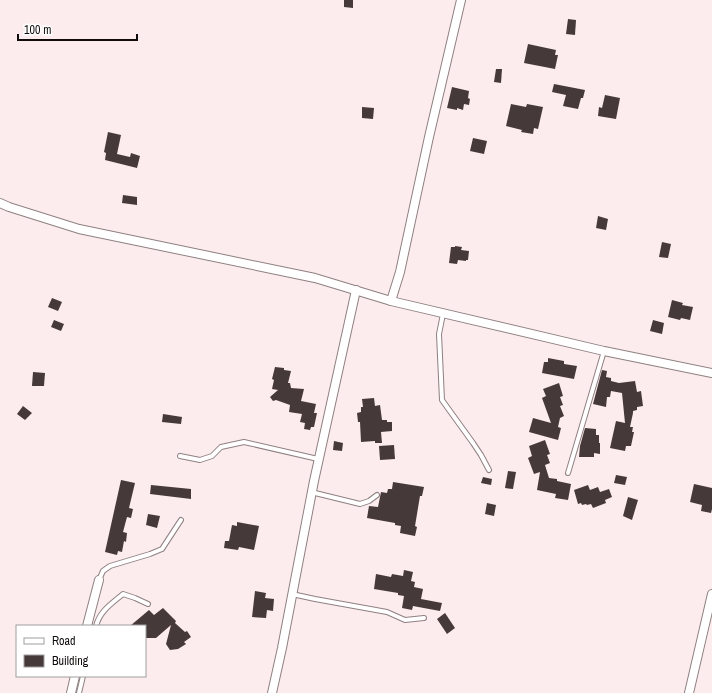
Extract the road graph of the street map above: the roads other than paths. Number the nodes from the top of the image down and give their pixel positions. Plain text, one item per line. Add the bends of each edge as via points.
1 (461, 0) edge
2 (0, 202) edge
3 (356, 290) junction
4 (391, 301) junction
5 (443, 312) junction
6 (604, 351) junction
7 (712, 373) edge
8 (180, 456) dead end
9 (318, 459) junction
10 (489, 470) dead end
11 (568, 472) dead end
12 (311, 492) junction
13 (376, 495) dead end
14 (182, 520) dead end
15 (99, 580) joint
16 (292, 594) junction
17 (712, 594) edge
18 (148, 604) dead end
19 (424, 618) dead end
20 (87, 625) edge
21 (96, 625) edge
22 (75, 677) edge
23 (83, 677) edge
24 (71, 693) edge
25 (79, 693) edge
26 (272, 693) edge
27 (689, 693) edge

1 - 4 street via 400,272
2 - 3 street via 79,229 315,278
3 - 4 street
3 - 9 street
4 - 5 street
5 - 6 street
5 - 10 lane via 439,334 442,400
6 - 7 street
6 - 11 lane
8 - 9 lane via 200,460 212,456 221,447 244,442
9 - 12 street
12 - 13 lane via 360,504
12 - 16 street
14 - 15 lane via 162,549 110,566
15 - 20 street
16 - 19 lane via 387,612 405,620
16 - 26 street
17 - 27 street
18 - 21 lane via 123,594 103,612
22 - 24 street
23 - 25 lane

